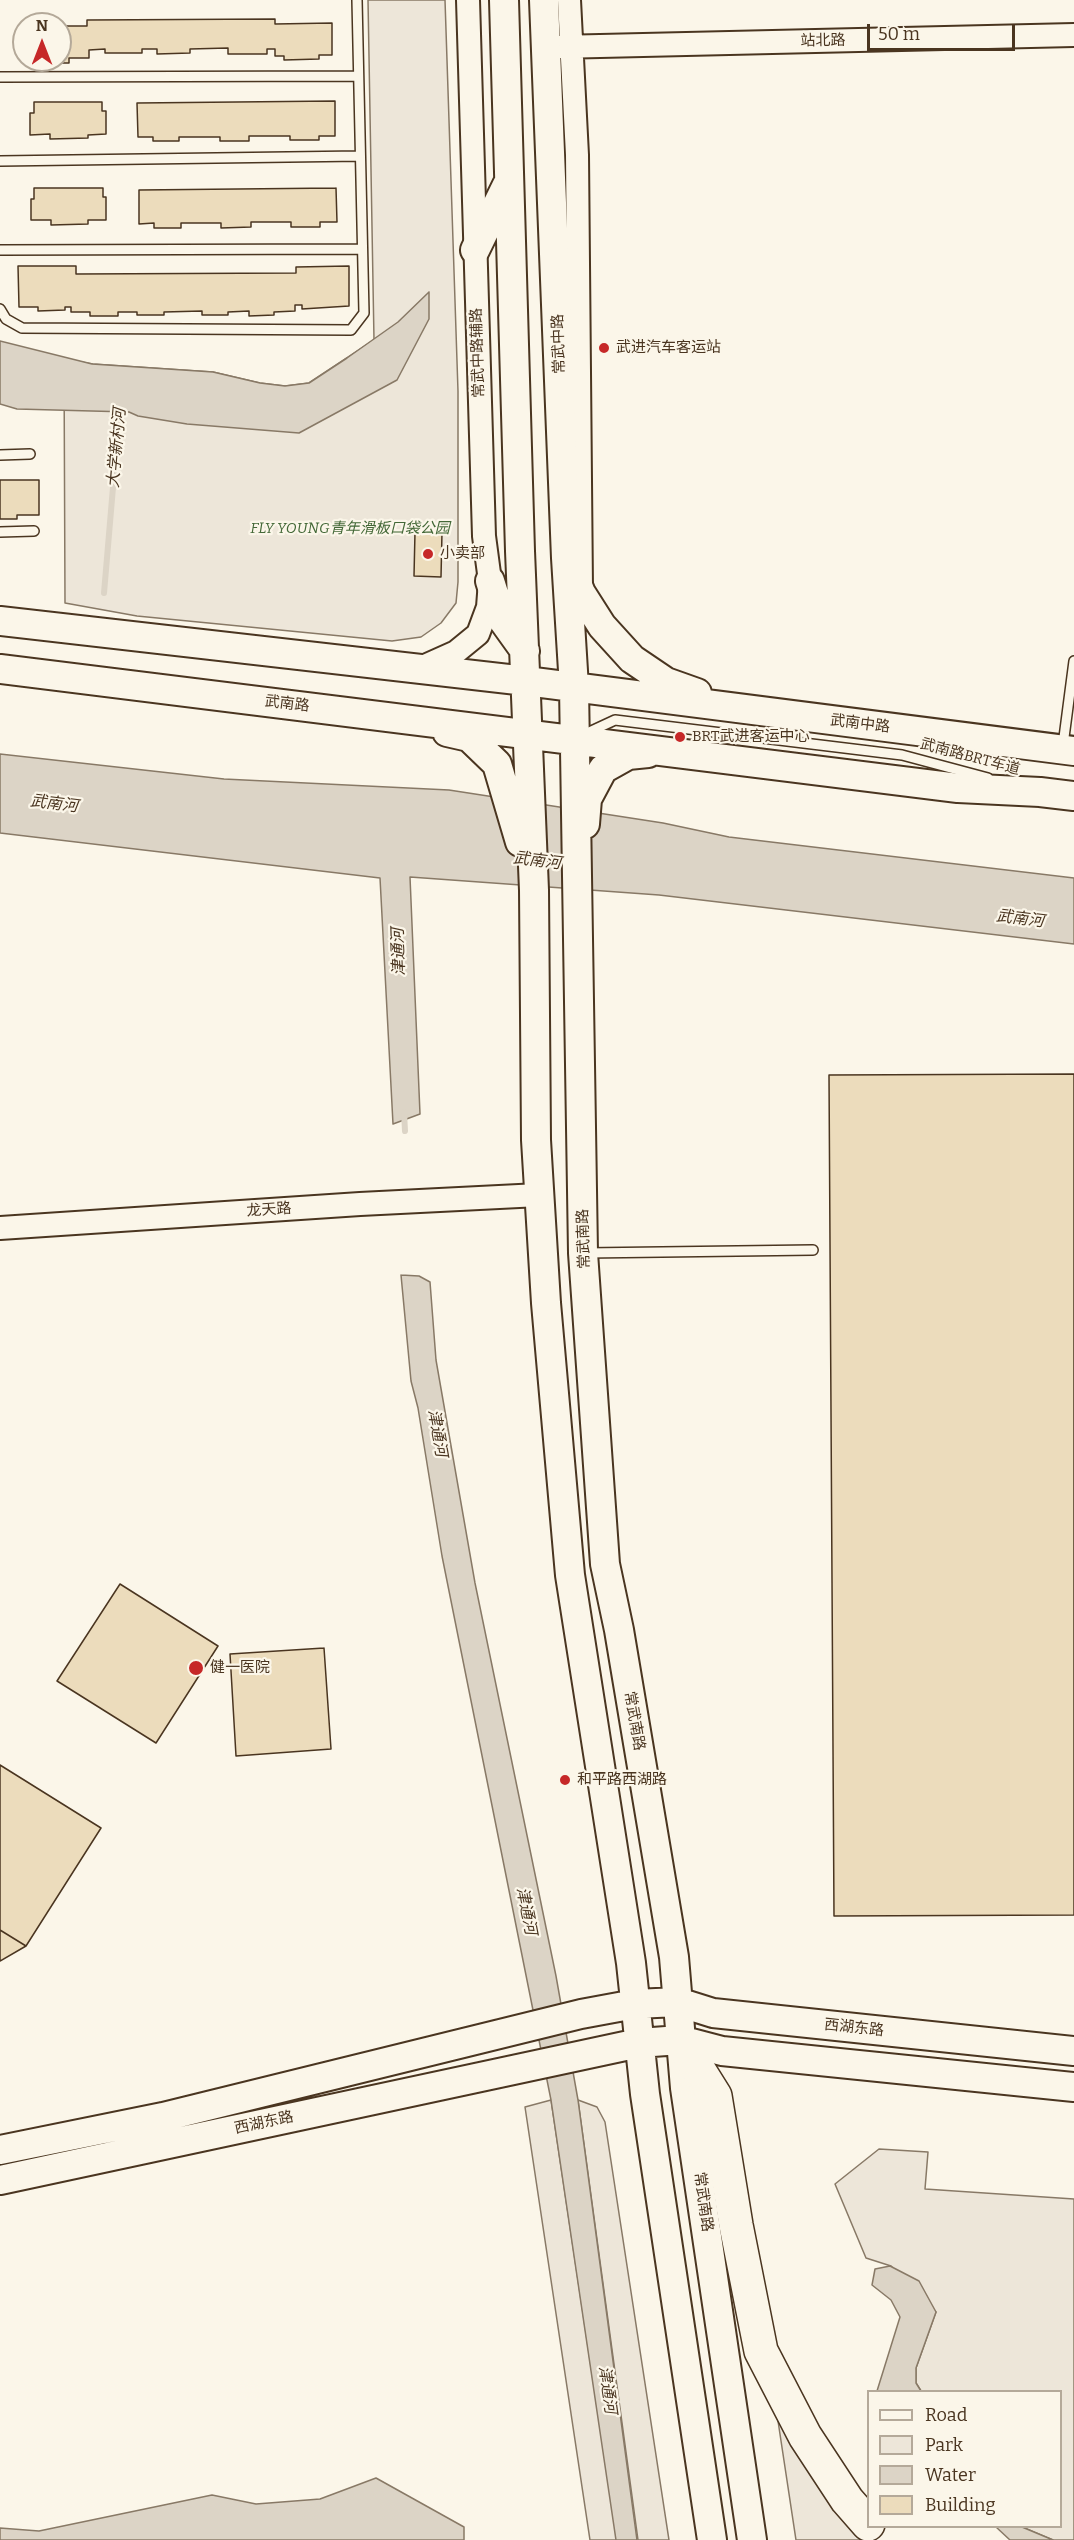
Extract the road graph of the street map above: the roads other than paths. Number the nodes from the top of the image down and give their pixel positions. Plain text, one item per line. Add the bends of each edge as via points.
1 (357, 0) edge
2 (468, 0) edge
3 (504, 0) edge
4 (544, 0) edge
5 (569, 0) edge
6 (1074, 35) edge
7 (559, 46) junction
8 (358, 76) junction
9 (0, 77) edge
10 (360, 156) junction
11 (0, 161) edge
12 (510, 180) junction
13 (362, 249) junction
14 (0, 250) edge
15 (475, 250) junction
16 (0, 309) edge
17 (30, 454) dead end
18 (0, 455) edge
19 (34, 531) dead end
20 (0, 532) edge
21 (566, 558) junction
22 (490, 581) junction
23 (581, 593) junction
24 (0, 621) edge
25 (525, 652) junction
26 (1074, 661) edge
27 (0, 669) edge
28 (418, 670) junction
29 (526, 681) junction
30 (574, 687) junction
31 (743, 710) junction
32 (389, 717) junction
33 (528, 734) junction
34 (574, 739) junction
35 (1068, 750) edge
36 (666, 751) junction
37 (518, 789) junction
38 (1040, 792) junction
39 (1074, 796) edge
40 (581, 797) junction
41 (539, 1195) junction
42 (0, 1228) edge
43 (813, 1250) dead end
44 (583, 1254) junction
45 (678, 2002) junction
46 (635, 2004) junction
47 (680, 2040) junction
48 (639, 2043) junction
49 (1074, 2051) edge
50 (1074, 2087) edge
51 (0, 2150) edge
52 (0, 2180) edge
53 (867, 2522) edge
54 (873, 2528) edge
55 (712, 2540) edge
56 (752, 2540) edge
57 (883, 2540) edge

1 - 8 lane
2 - 15 street, 常武中路辅路
3 - 12 main road
4 - 7 main road, 常武中路
5 - 7 street
6 - 7 street, 站北路
7 - 21 main road, 常武中路
7 - 23 street via 577,155
8 - 9 lane
8 - 10 lane
10 - 11 lane
10 - 13 lane
12 - 15 main road
12 - 25 main road
13 - 14 lane
13 - 16 lane via 364,313 351,330 22,328 6,319
15 - 22 street, 常武中路辅路 via 484,536
17 - 18 lane
19 - 20 lane
21 - 23 main road
21 - 30 main road, 常武中路
22 - 25 main road via 502,619
22 - 28 street, 常武中路辅路 via 488,607 478,634 456,652
23 - 30 street
23 - 31 main road via 602,626 632,659 666,682
24 - 28 main road
25 - 29 main road
26 - 35 lane
27 - 32 main road, 武南路
28 - 29 main road
29 - 30 main road
29 - 33 main road
30 - 31 main road, 武南中路
30 - 34 main road, 常武中路
31 - 35 main road, 武南中路
32 - 33 main road, 武南路
32 - 37 main road via 469,737
33 - 34 main road, 武南路
33 - 37 main road
34 - 36 main road
34 - 38 lane, 武南路BRT车道 via 615,720 902,755
34 - 40 main road
36 - 38 main road via 958,788
36 - 40 main road via 628,755 603,770
37 - 41 main road via 534,890
38 - 39 main road
40 - 44 main road, 常武南路 via 577,897
41 - 42 street, 龙天路
41 - 46 main road via 570,1575
43 - 44 lane
44 - 45 main road, 常武南路 via 605,1564 674,1957
45 - 46 main road, 西湖东路
45 - 47 main road, 常武南路
45 - 49 main road, 西湖东路 via 713,2013
46 - 48 main road
46 - 51 main road, 西湖东路 via 524,2027 163,2117
47 - 48 main road, 西湖东路
47 - 50 main road via 722,2050
47 - 53 highway via 715,2096 761,2351 805,2436 847,2500
47 - 56 main road, 常武南路
48 - 52 main road, 西湖东路
48 - 55 main road
54 - 57 highway

